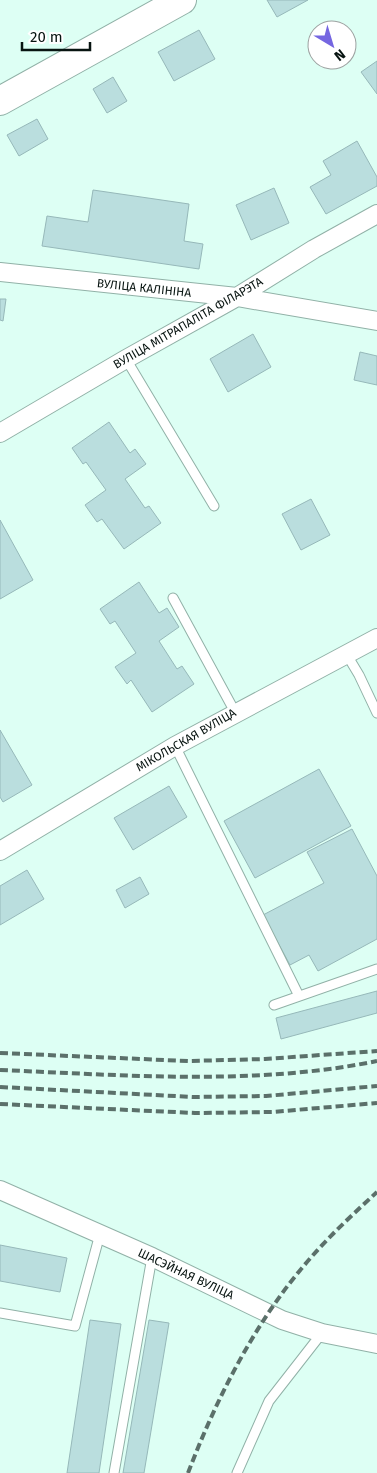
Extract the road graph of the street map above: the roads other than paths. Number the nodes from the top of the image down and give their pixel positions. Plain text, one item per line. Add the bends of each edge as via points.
1 (182, 0) edge
2 (0, 101) edge
3 (377, 214) edge
4 (0, 272) edge
5 (237, 297) junction
6 (377, 321) edge
7 (126, 359) junction
8 (0, 433) edge
9 (214, 506) dead end
10 (173, 598) dead end
11 (377, 638) edge
12 (347, 655) junction
13 (235, 712) junction
14 (377, 713) edge
15 (175, 746) junction
16 (0, 851) edge
17 (377, 969) edge
18 (299, 996) junction
19 (274, 1005) dead end
20 (0, 1190) edge
21 (100, 1234) junction
22 (152, 1257) junction
23 (0, 1313) edge
24 (322, 1333) junction
25 (377, 1344) edge
26 (114, 1473) edge
27 (237, 1473) edge

1 - 2 main road
3 - 5 street, ВУЛІЦА МІТРАПАЛІТА ФІЛАРЭТА
4 - 5 street, ВУЛІЦА КАЛІНІНА
5 - 6 street, ВУЛІЦА КАЛІНІНА
5 - 7 street, ВУЛІЦА МІТРАПАЛІТА ФІЛАРЭТА
7 - 8 street, ВУЛІЦА МІТРАПАЛІТА ФІЛАРЭТА
7 - 9 lane
10 - 13 lane
11 - 12 street, МІКОЛЬСКАЯ ВУЛІЦА
12 - 13 street, МІКОЛЬСКАЯ ВУЛІЦА
12 - 14 lane
13 - 15 street, МІКОЛЬСКАЯ ВУЛІЦА
15 - 16 street, МІКОЛЬСКАЯ ВУЛІЦА
15 - 18 lane
17 - 18 lane
18 - 19 lane
20 - 21 street, ШАСЭЙНАЯ ВУЛІЦА
21 - 22 street, ШАСЭЙНАЯ ВУЛІЦА
21 - 23 lane via 75,1326
22 - 24 street, ШАСЭЙНАЯ ВУЛІЦА via 282,1320
22 - 26 lane
24 - 25 street, ШАСЭЙНАЯ ВУЛІЦА
24 - 27 lane via 269,1401

